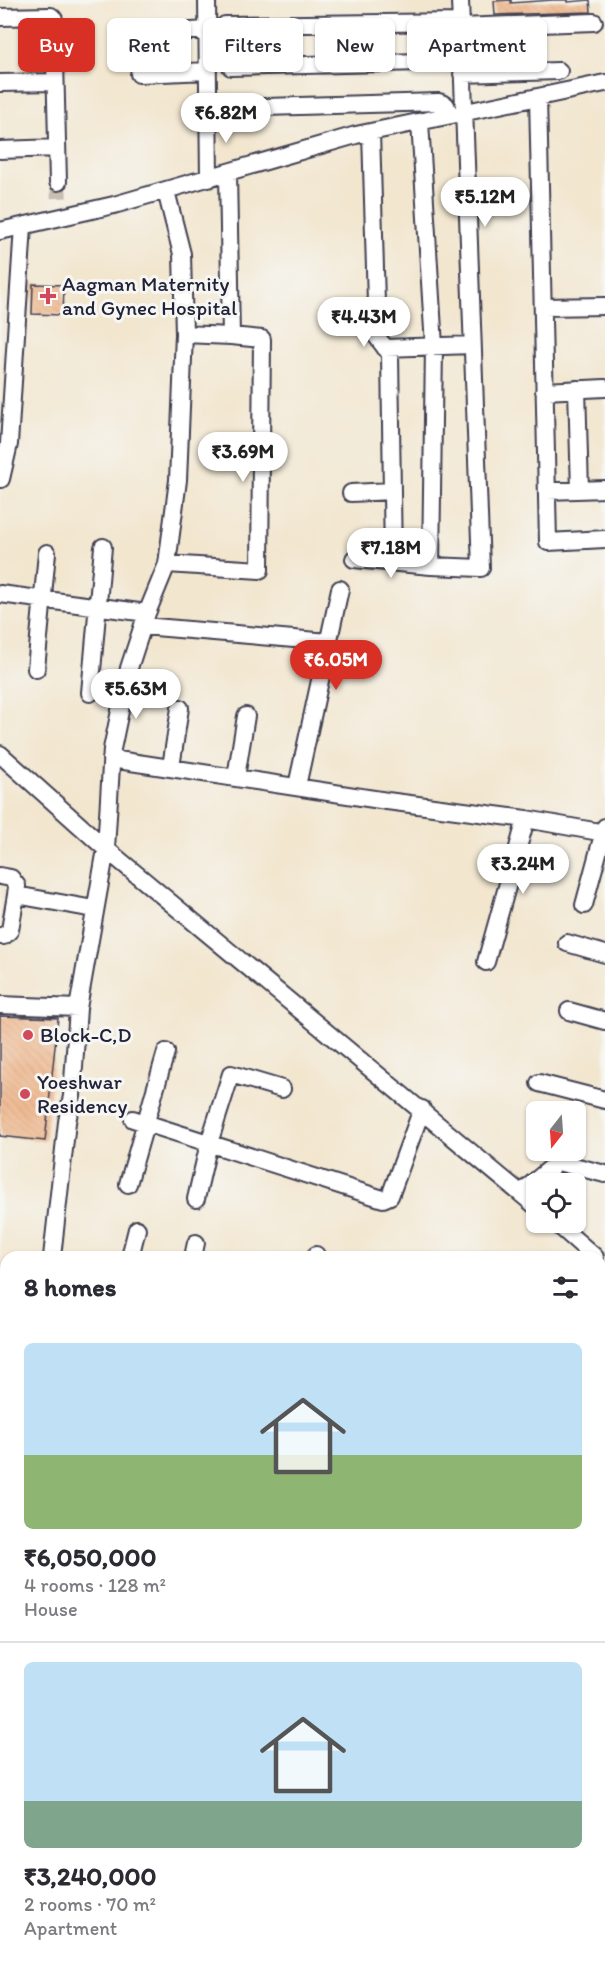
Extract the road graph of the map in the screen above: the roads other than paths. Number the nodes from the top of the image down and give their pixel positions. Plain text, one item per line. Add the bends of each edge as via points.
1 (207, 0) edge
2 (460, 0) edge
3 (0, 17) edge
4 (207, 18) edge
5 (460, 18) edge
6 (594, 22) dead end
7 (547, 23) edge
8 (407, 24) edge
9 (303, 25) edge
10 (303, 67) edge
11 (407, 68) edge
12 (203, 71) edge
13 (547, 71) edge
14 (559, 71) dead end
15 (208, 72) edge
16 (461, 72) edge
17 (139, 74) dead end
18 (55, 82) junction
19 (0, 83) edge
20 (605, 83) edge
21 (538, 97) junction
22 (231, 108) dead end
23 (456, 114) junction
24 (420, 122) junction
25 (371, 132) junction
26 (57, 148) junction
27 (0, 150) edge
28 (228, 173) junction
29 (209, 178) junction
30 (58, 182) tunnel mouth
31 (166, 190) junction
32 (23, 226) junction
33 (0, 231) edge
34 (605, 306) edge
35 (543, 307) junction
36 (184, 334) junction
37 (231, 336) junction
38 (472, 345) junction
39 (434, 346) junction
40 (385, 348) junction
41 (605, 388) edge
42 (577, 389) junction
43 (544, 391) junction
44 (2, 479) edge
45 (605, 489) edge
46 (580, 490) junction
47 (392, 491) junction
48 (547, 491) junction
49 (351, 493) dead end
50 (605, 539) edge
51 (103, 547) dead end
52 (47, 553) dead end
53 (354, 559) dead end
54 (393, 562) junction
55 (167, 564) junction
56 (432, 566) junction
57 (340, 589) dead end
58 (0, 594) edge
59 (43, 600) junction
60 (99, 607) junction
61 (145, 620) junction
62 (329, 642) junction
63 (36, 669) dead end
64 (90, 693) dead end
65 (180, 708) dead end
66 (246, 716) dead end
67 (0, 754) edge
68 (111, 759) junction
69 (171, 767) junction
70 (236, 777) junction
71 (297, 786) junction
72 (526, 819) junction
73 (604, 831) edge
74 (106, 849) junction
75 (0, 876) edge
76 (16, 895) junction
77 (584, 905) dead end
78 (94, 909) junction
79 (0, 936) edge
80 (567, 944) dead end
81 (605, 954) edge
82 (486, 962) dead end
83 (0, 1005) edge
84 (78, 1008) junction
85 (569, 1011) dead end
86 (605, 1021) edge
87 (166, 1052) dead end
88 (539, 1083) dead end
89 (282, 1089) dead end
90 (605, 1100) edge
91 (422, 1109) junction
92 (139, 1121) junction
93 (209, 1143) junction
94 (605, 1174) edge
95 (128, 1184) dead end
96 (521, 1193) junction
97 (526, 1197) edge
98 (196, 1199) dead end
99 (137, 1229) dead end
100 (568, 1233) edge
101 (53, 1251) edge
102 (132, 1251) edge
103 (588, 1251) edge

1 - 4 street
2 - 5 street
3 - 18 street via 54,19
6 - 7 street
8 - 9 street
10 - 11 street
12 - 17 street
13 - 14 street
15 - 29 street
16 - 23 street
18 - 19 street
18 - 26 street
20 - 21 street
21 - 23 street
21 - 35 street
22 - 23 street via 439,102
23 - 24 street
23 - 38 street
24 - 25 street
24 - 39 street
25 - 28 street
25 - 40 street via 377,337
26 - 27 street
26 - 30 street
28 - 29 street
28 - 37 street
29 - 31 street
31 - 32 street via 59,210
31 - 36 street via 182,254
32 - 33 street
32 - 44 street via 9,444
34 - 35 street
35 - 43 street
36 - 37 street
36 - 55 street via 178,480
37 - 55 street via 262,339 260,570
38 - 39 street
38 - 56 street via 481,568
39 - 40 street
39 - 56 street
40 - 47 street via 390,354
41 - 42 street
42 - 43 street
42 - 46 street
43 - 48 street
45 - 46 street
46 - 48 street
47 - 49 street
47 - 54 street
48 - 50 street via 548,543
51 - 60 street
52 - 59 street
53 - 54 street
54 - 56 street
55 - 61 street
57 - 62 street
58 - 59 street
59 - 60 street
59 - 63 street
60 - 61 street
60 - 64 street
61 - 62 street
61 - 68 street via 129,668
62 - 71 street
65 - 69 street
66 - 70 street
67 - 74 street
68 - 69 street
68 - 74 street
69 - 70 street
70 - 71 street
71 - 72 street
72 - 73 street
72 - 82 street
73 - 77 street
74 - 78 street
74 - 91 street
75 - 76 street via 11,878 17,886
76 - 78 street
76 - 79 street via 10,930
78 - 84 street
80 - 81 street
83 - 84 street
84 - 101 street via 72,1096
85 - 86 street
87 - 92 street
88 - 90 street
89 - 93 street via 231,1074
91 - 93 street via 390,1196 382,1199
91 - 96 street
92 - 93 street
92 - 95 street
93 - 98 street
94 - 96 street via 558,1162
96 - 97 street
99 - 102 street
100 - 103 street

